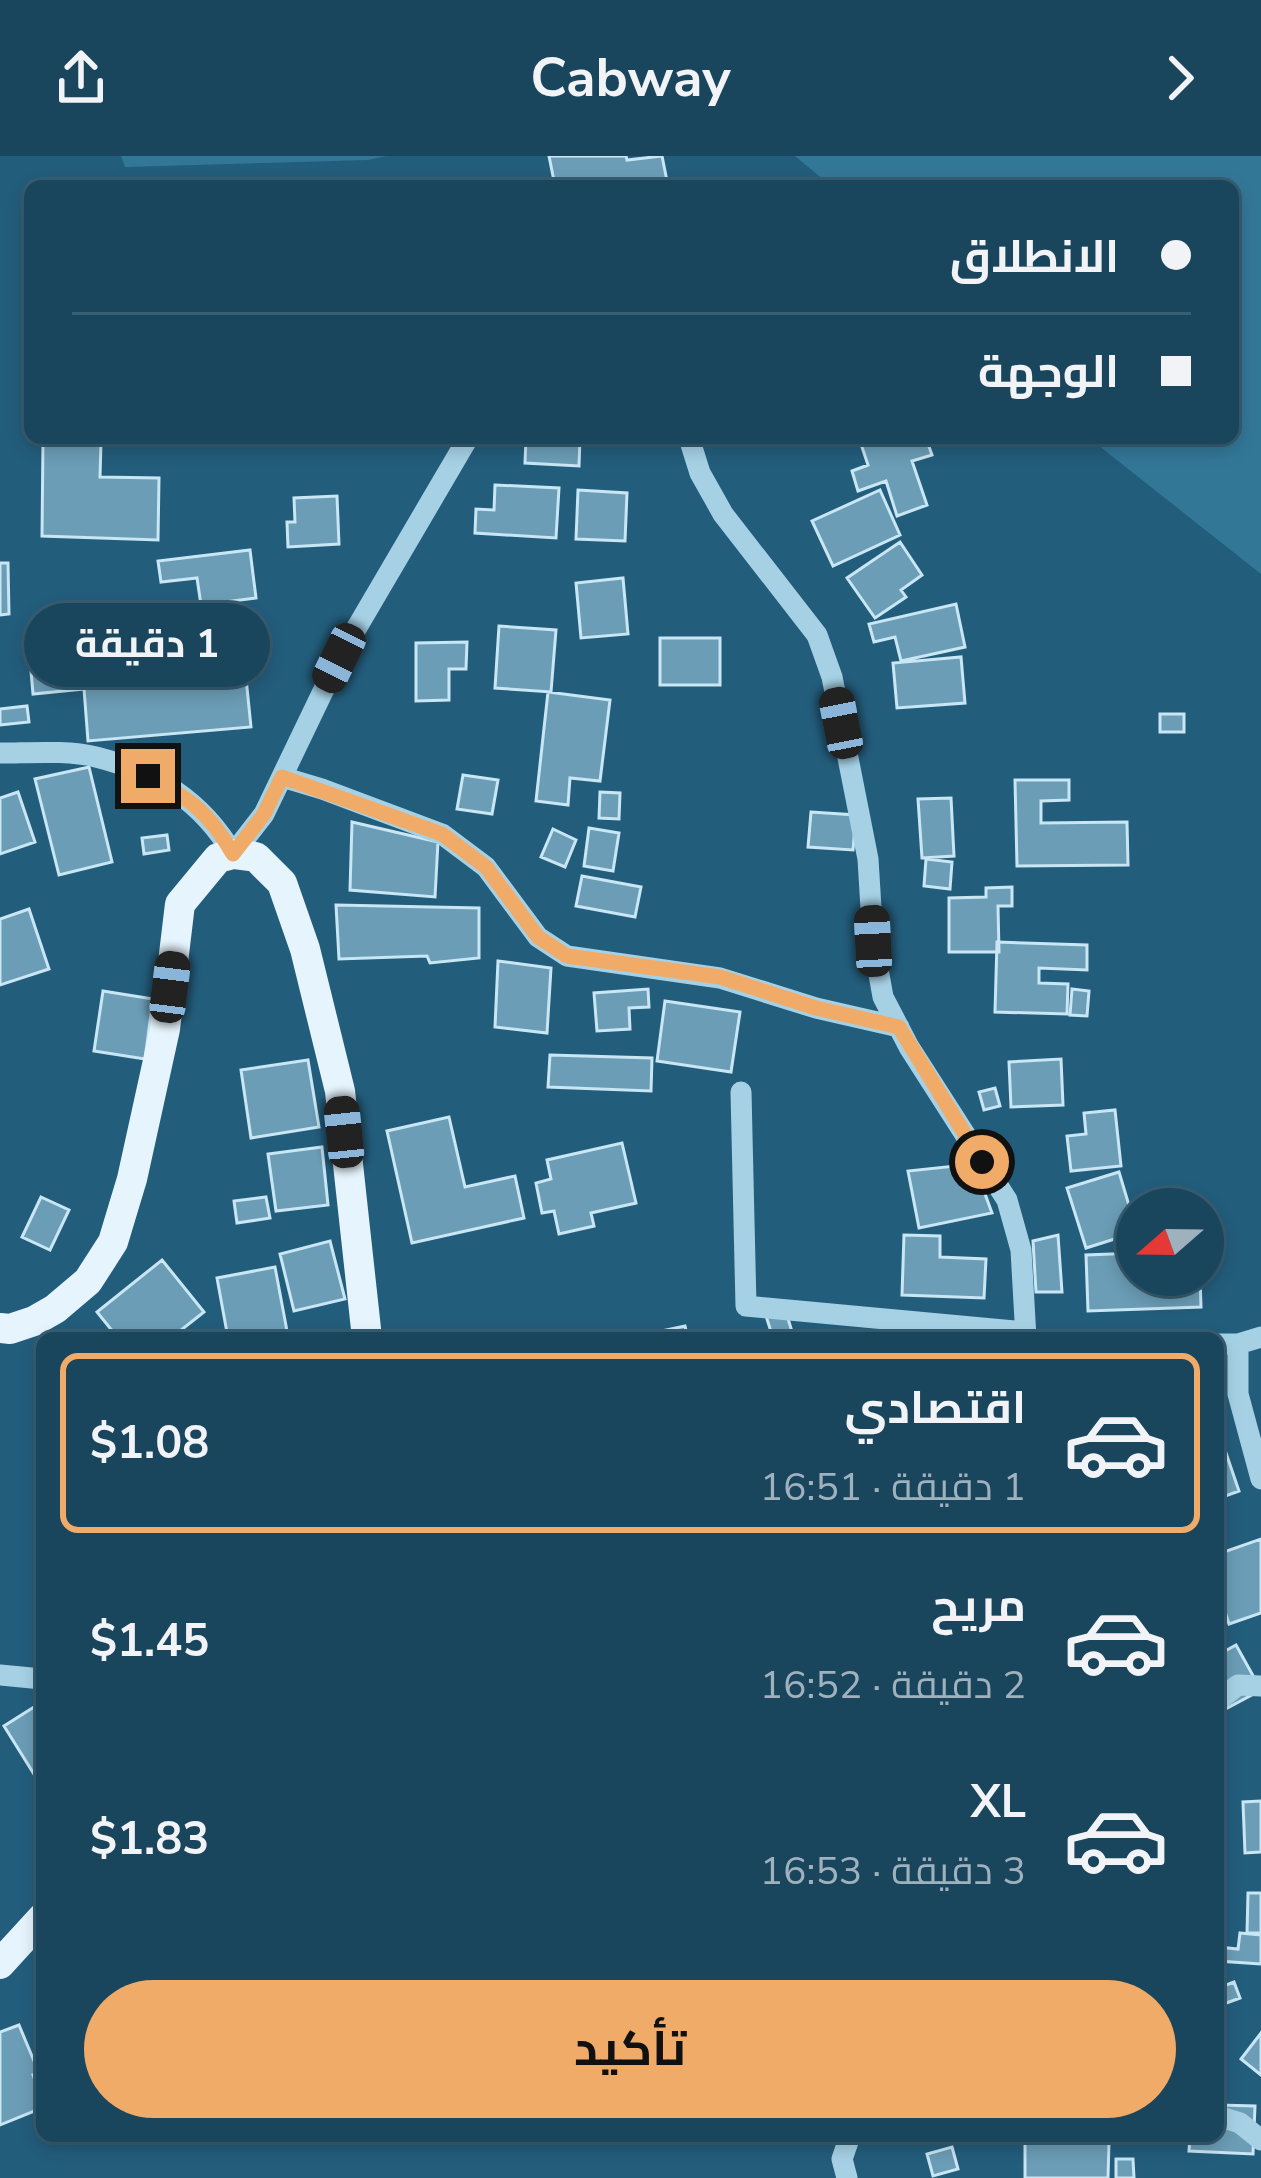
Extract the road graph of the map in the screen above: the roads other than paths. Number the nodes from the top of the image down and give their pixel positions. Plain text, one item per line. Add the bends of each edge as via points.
1 (464, 444) edge
2 (691, 444) edge
3 (0, 753) edge
4 (282, 777) junction
5 (233, 854) junction
6 (899, 1027) junction
7 (741, 1092) dead end
8 (3, 1326) edge
9 (366, 1332) edge
10 (997, 1332) edge
11 (1026, 1332) edge
12 (1261, 1337) edge
13 (1228, 1344) edge
14 (1261, 1479) edge
15 (0, 1675) edge
16 (36, 1678) edge
17 (1261, 1686) edge
18 (1224, 1696) edge
19 (36, 1925) edge
20 (0, 1964) edge
21 (1224, 2118) edge
22 (1261, 2140) edge
23 (848, 2142) edge
24 (847, 2178) edge

1 - 4 street via 339,658
2 - 6 street via 723,514 817,635 832,677 868,859 883,997
3 - 5 street via 93,756 148,776 189,799
4 - 5 street
4 - 6 street via 442,834 486,867 538,937 567,956 720,977
5 - 8 main road via 218,858 180,904 165,1029 113,1242 88,1281 55,1309
5 - 9 main road via 256,857 281,884 305,949 340,1091
6 - 11 street via 1007,1200 1021,1250
7 - 10 street via 746,1306
12 - 13 street
13 - 14 street
15 - 16 street
17 - 18 street via 1238,1685
19 - 20 main road
21 - 22 street
23 - 24 street

